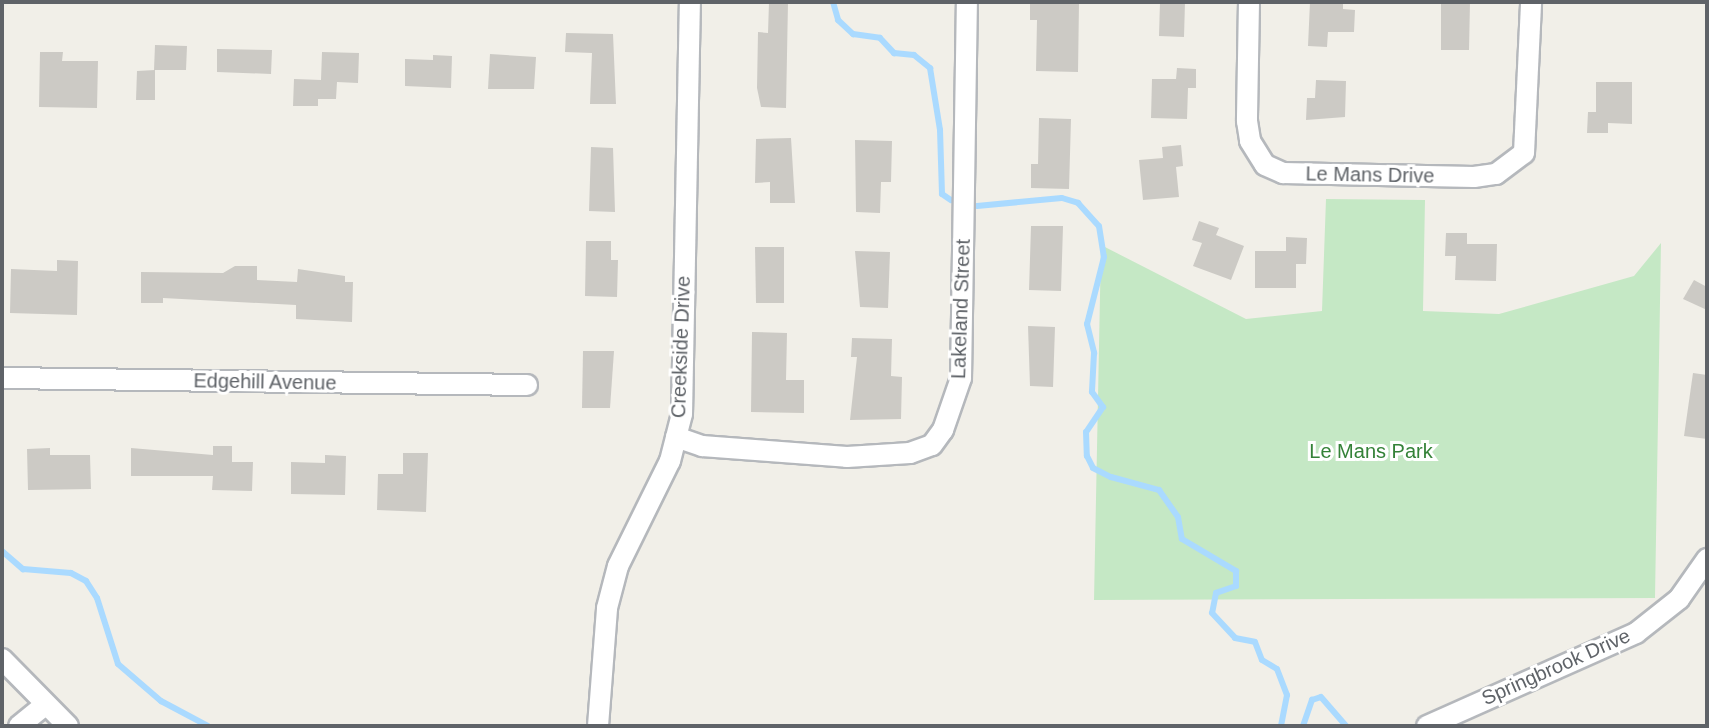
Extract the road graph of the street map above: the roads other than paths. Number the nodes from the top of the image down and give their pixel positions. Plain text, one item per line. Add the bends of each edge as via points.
1 (690, 2) edge
2 (967, 2) edge
3 (1249, 2) edge
4 (1531, 2) edge
5 (2, 378) edge
6 (527, 385) dead end
7 (676, 437) junction
8 (1707, 559) edge
9 (2, 659) edge
10 (44, 706) junction
11 (19, 726) edge
12 (68, 726) edge
13 (598, 726) edge
14 (1427, 726) edge

1 - 7 street, Creekside Drive via 682,414
2 - 7 street, Lakeland Street via 961,378 943,430 932,445 910,453 847,457 702,446
3 - 4 street, Le Mans Drive via 1249,131 1265,165 1283,173 1474,177 1514,165 1524,153
5 - 6 street, Edgehill Avenue
7 - 13 street, Creekside Drive via 670,461 618,566 607,608
8 - 14 street, Springbrook Drive via 1679,599 1636,633
9 - 10 street
10 - 11 street
10 - 12 street

